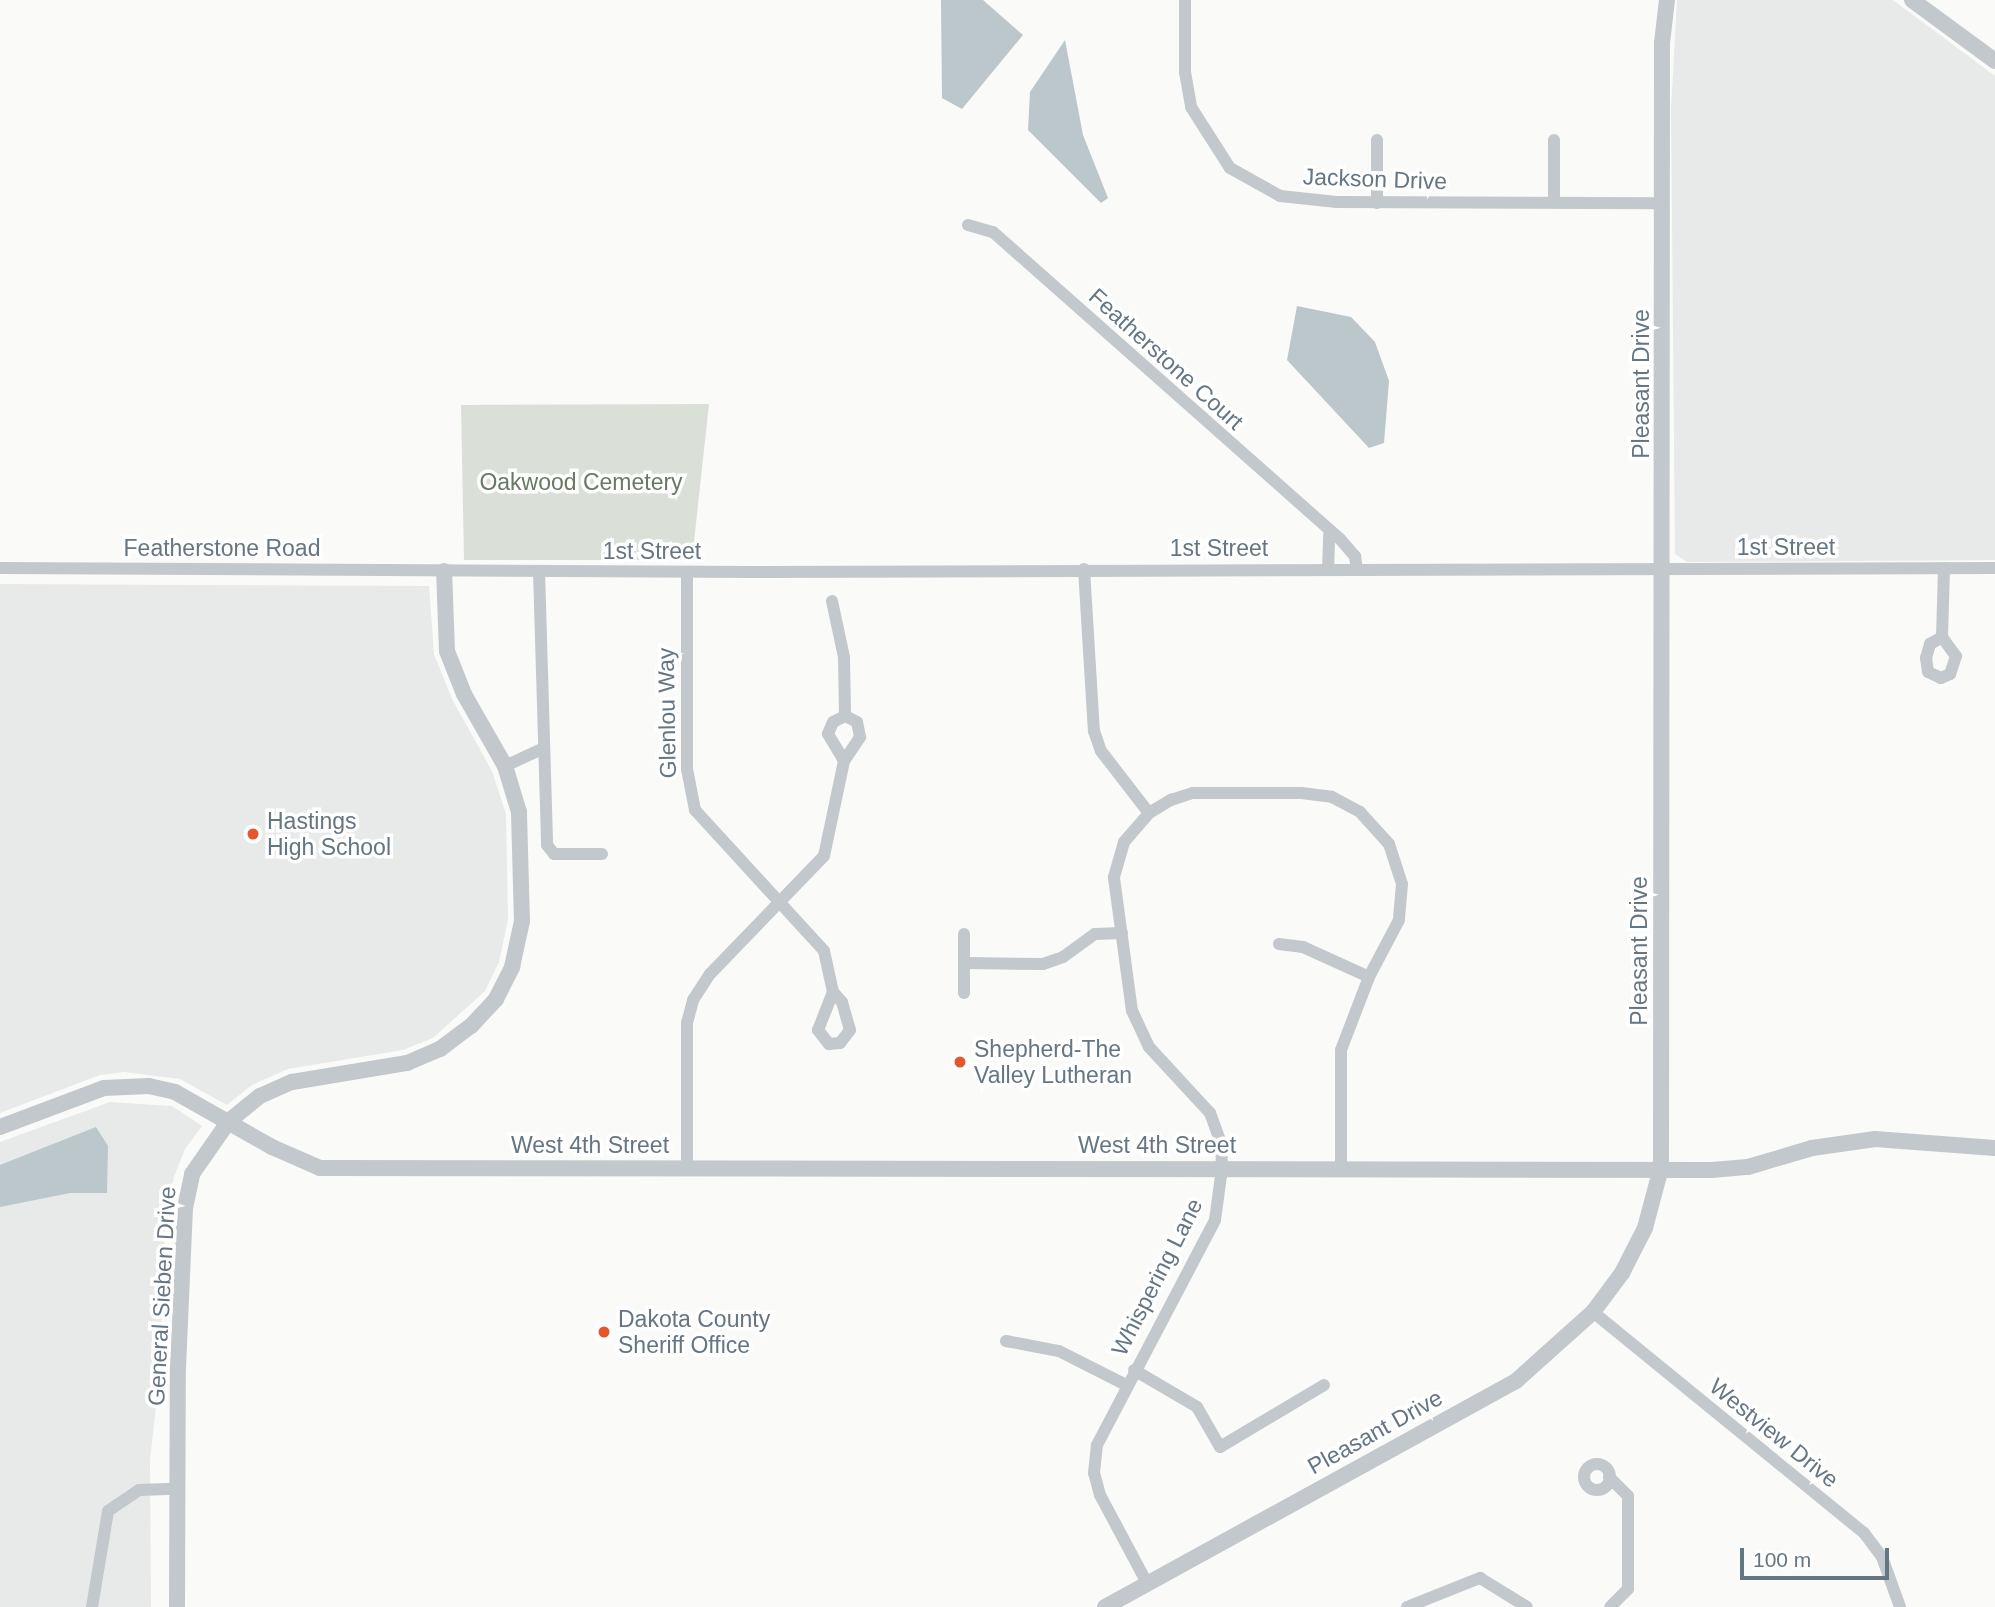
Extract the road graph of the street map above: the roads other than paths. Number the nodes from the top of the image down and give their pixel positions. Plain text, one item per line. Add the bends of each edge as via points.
1 (1185, 0) edge
2 (1667, 0) edge
3 (1912, 0) edge
4 (1995, 61) edge
5 (1377, 140) dead end
6 (1554, 140) dead end
7 (1377, 202) junction
8 (1554, 202) junction
9 (1663, 203) junction
10 (968, 225) dead end
11 (1329, 534) junction
12 (0, 568) edge
13 (1944, 568) junction
14 (1995, 568) edge
15 (1083, 569) junction
16 (1664, 569) junction
17 (1328, 570) junction
18 (1357, 570) junction
19 (444, 571) junction
20 (539, 571) junction
21 (687, 572) junction
22 (832, 601) dead end
23 (1942, 637) dead end
24 (845, 716) junction
25 (544, 748) junction
26 (844, 761) junction
27 (505, 766) junction
28 (1149, 813) junction
29 (602, 854) dead end
30 (780, 905) junction
31 (1122, 933) junction
32 (964, 934) dead end
33 (1279, 944) dead end
34 (964, 963) junction
35 (1369, 977) junction
36 (833, 992) dead end
37 (964, 993) dead end
38 (229, 1121) junction
39 (0, 1127) edge
40 (1995, 1148) edge
41 (687, 1167) junction
42 (1341, 1167) junction
43 (1222, 1168) junction
44 (1661, 1168) junction
45 (1593, 1312) junction
46 (1006, 1340) dead end
47 (1134, 1370) junction
48 (1126, 1385) junction
49 (1324, 1385) dead end
50 (1609, 1477) dead end
51 (175, 1489) junction
52 (1147, 1583) junction
53 (92, 1607) edge
54 (177, 1607) edge
55 (1105, 1607) edge
56 (1407, 1607) edge
57 (1527, 1607) edge
58 (1610, 1607) edge
59 (1900, 1607) edge

1 - 7 street, Jackson Drive via 1185,72 1191,107 1230,168 1280,196
2 - 9 street, Pleasant Drive via 1662,43
3 - 4 street
5 - 7 street
6 - 8 street
7 - 8 street, Jackson Drive
8 - 9 street, Jackson Drive
9 - 16 street, Pleasant Drive
10 - 11 street, Featherstone Court via 993,232
11 - 17 street
11 - 18 street, Featherstone Court via 1352,550
12 - 19 street, Featherstone Road
13 - 14 street, 1st Street
13 - 16 street, 1st Street
13 - 23 street
15 - 17 street, 1st Street
15 - 21 street, 1st Street
15 - 28 street via 1094,731 1101,751
16 - 18 street, 1st Street
16 - 44 street, Pleasant Drive
17 - 18 street, 1st Street
19 - 20 street, 1st Street
19 - 27 street, General Sieben Drive via 447,651 464,694
20 - 21 street, 1st Street
20 - 25 street
21 - 30 street, Glenlou Way via 689,790 705,825
22 - 24 street via 844,657
24 - 26 street via 861,729 857,744
24 - 26 street via 833,722 828,734
25 - 27 street
25 - 29 street via 549,851
26 - 30 street via 824,856
27 - 38 street, General Sieben Drive via 519,812 522,921 512,967 496,999 440,1049 407,1063 292,1082 260,1097
28 - 31 street, Whispering Lane via 1124,842 1114,877
28 - 35 street via 1193,793 1301,793 1332,797 1360,812 1389,844 1402,884 1399,920
30 - 36 street, Glenlou Way via 824,951
30 - 41 street via 706,979 690,1008
31 - 34 street via 1095,934 1063,957 1043,964
31 - 43 street, Whispering Lane via 1138,1030 1210,1113 1221,1143
32 - 34 street
33 - 35 street via 1303,947
34 - 37 street
35 - 42 street via 1341,1050
38 - 39 street via 175,1092 124,1086 104,1088
38 - 41 street, West 4th Street via 315,1166
38 - 51 street, General Sieben Drive via 192,1174 185,1208
40 - 44 street, West 4th Street via 1875,1139 1812,1148 1748,1167
41 - 43 street, West 4th Street
42 - 43 street, West 4th Street
42 - 44 street, West 4th Street
43 - 47 street, Whispering Lane via 1215,1220
44 - 45 street, Pleasant Drive via 1645,1228 1622,1273
45 - 52 street, Pleasant Drive via 1516,1381
45 - 59 street, Westview Drive via 1864,1533 1882,1558
46 - 48 street via 1059,1351
47 - 48 street, Whispering Lane
47 - 49 street via 1197,1407 1220,1447
48 - 52 street, Whispering Lane via 1097,1446 1094,1473 1100,1496
50 - 58 street via 1628,1496 1628,1589 1621,1601
51 - 53 street via 139,1490 107,1511
51 - 54 street, General Sieben Drive
52 - 55 street, Pleasant Drive
56 - 57 street via 1480,1578

